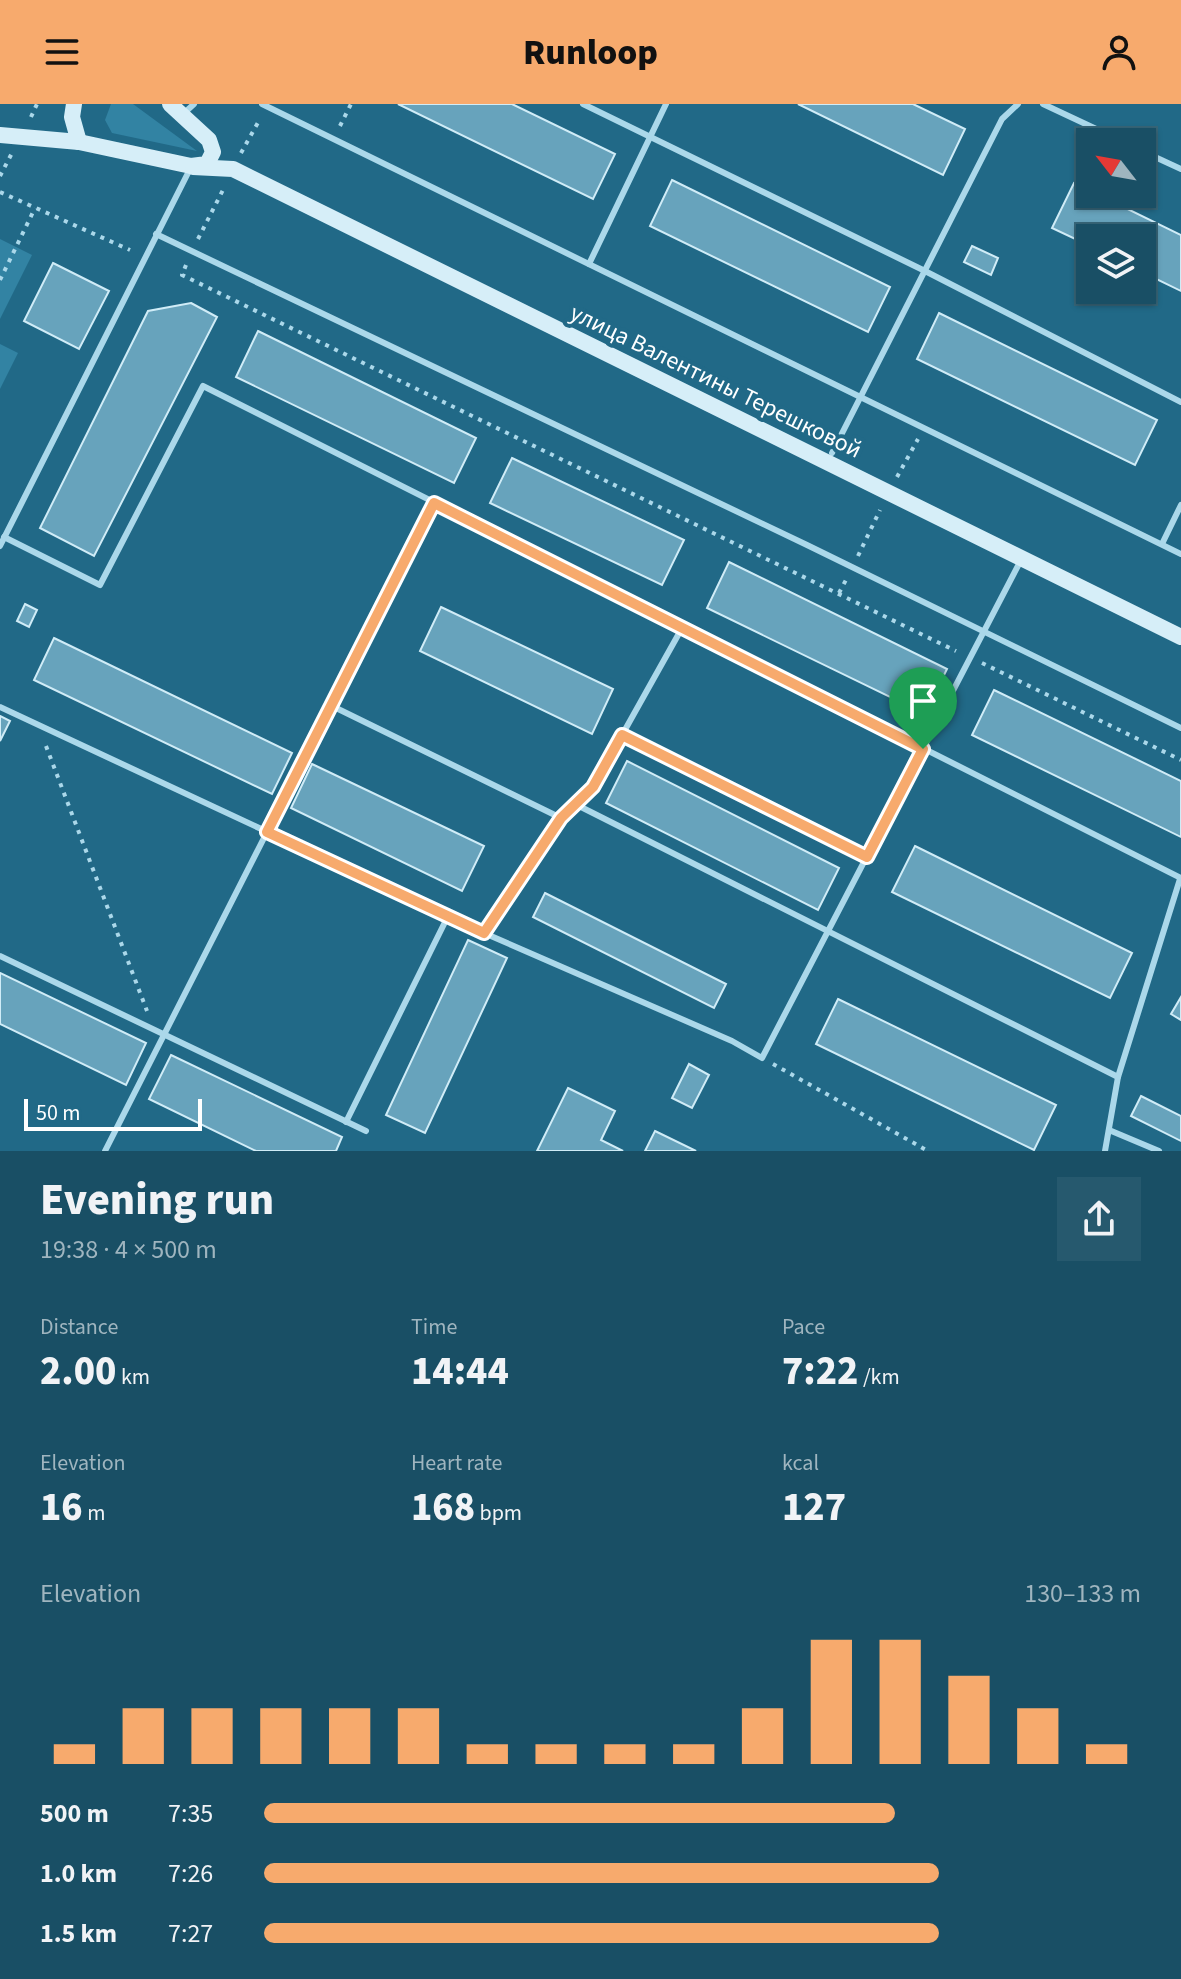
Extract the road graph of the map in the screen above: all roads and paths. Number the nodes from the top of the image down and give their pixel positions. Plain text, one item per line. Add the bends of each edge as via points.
1 (74, 104) edge
2 (262, 104) edge
3 (351, 104) edge
4 (583, 104) edge
5 (666, 104) edge
6 (1018, 104) edge
7 (1043, 104) edge
8 (182, 108) edge
9 (1094, 128) edge
10 (0, 135) edge
11 (650, 137) junction
12 (333, 139) junction
13 (209, 140) junction
14 (79, 142) junction
15 (1156, 157) edge
16 (192, 166) junction
17 (229, 167) junction
18 (1181, 169) edge
19 (0, 192) edge
20 (35, 208) junction
21 (156, 234) junction
22 (130, 250) dead end
23 (589, 264) junction
24 (923, 270) junction
25 (182, 275) dead end
26 (0, 280) edge
27 (859, 396) junction
28 (1181, 402) edge
29 (832, 453) dead end
30 (434, 503) junction
31 (1181, 505) edge
32 (4, 537) junction
33 (1162, 544) junction
34 (0, 546) edge
35 (1181, 554) edge
36 (1021, 559) junction
37 (682, 628) junction
38 (984, 632) junction
39 (1181, 637) edge
40 (970, 657) junction
41 (332, 706) junction
42 (0, 707) edge
43 (39, 725) junction
44 (1181, 728) edge
45 (622, 735) junction
46 (923, 749) junction
47 (1181, 760) edge
48 (575, 804) junction
49 (561, 818) junction
50 (267, 832) junction
51 (867, 857) junction
52 (1181, 879) edge
53 (448, 916) junction
54 (828, 931) junction
55 (484, 933) junction
56 (0, 956) edge
57 (154, 1030) junction
58 (164, 1035) junction
59 (762, 1058) junction
60 (1118, 1077) junction
61 (346, 1122) junction
62 (1109, 1130) junction
63 (366, 1131) dead end
64 (105, 1151) edge
65 (928, 1151) edge
66 (1105, 1151) edge
67 (1159, 1151) edge

1 - 14 main road
2 - 12 lane
3 - 12 path
4 - 11 lane
5 - 11 lane
6 - 24 lane via 1002,119
7 - 9 lane
8 - 13 main road, улица Валентины Терешковой
10 - 14 main road, улица Валентины Терешковой
11 - 23 lane
11 - 24 lane
12 - 23 lane
13 - 16 main road via 213,152 207,164
13 - 17 main road, улица Валентины Терешковой
14 - 16 main road, улица Валентины Терешковой
15 - 18 lane
16 - 17 main road, улица Валентины Терешковой
16 - 21 lane
17 - 36 main road, улица Валентины Терешковой
19 - 20 path
20 - 22 path
20 - 26 path
21 - 32 lane
21 - 38 lane
23 - 27 lane
24 - 27 lane
24 - 28 lane
25 - 40 path
27 - 29 lane
27 - 33 lane
30 - 32 lane via 203,386 100,585
30 - 37 lane
30 - 41 lane
31 - 33 lane
32 - 34 lane
33 - 35 lane
36 - 38 lane
36 - 39 main road, улица Валентины Терешковой
37 - 45 lane
37 - 46 lane
38 - 40 lane
38 - 44 lane
40 - 46 lane
40 - 47 path
41 - 49 lane
41 - 50 lane
42 - 43 lane
43 - 50 lane
43 - 57 path
45 - 48 lane via 593,787
45 - 51 lane
46 - 51 lane
46 - 52 lane
48 - 49 lane
48 - 54 lane
49 - 55 lane
50 - 53 lane
50 - 58 lane
51 - 54 lane
52 - 60 lane
53 - 55 lane
53 - 61 lane
54 - 59 lane
54 - 60 lane
55 - 59 lane
56 - 57 lane
57 - 58 lane
58 - 61 lane
58 - 64 lane
59 - 65 path
60 - 62 lane
61 - 63 lane
62 - 66 lane
62 - 67 lane

